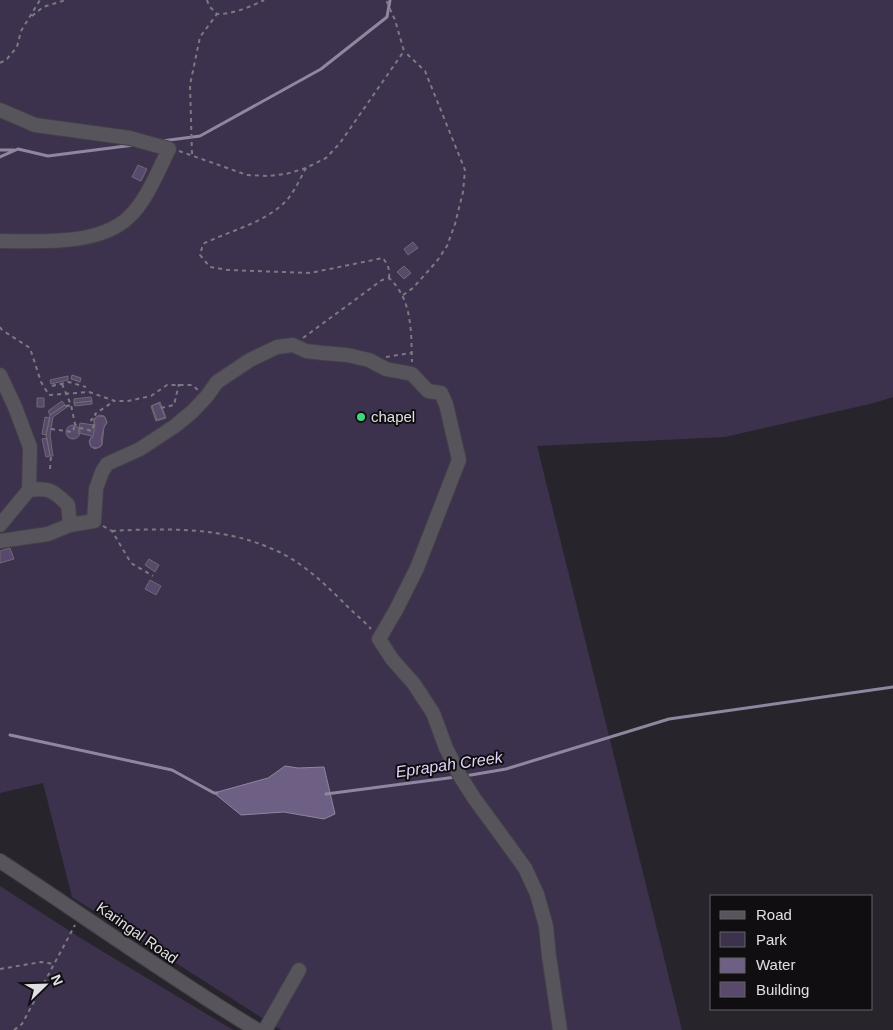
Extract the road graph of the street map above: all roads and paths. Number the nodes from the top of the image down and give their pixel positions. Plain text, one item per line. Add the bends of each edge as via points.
1 (40, 0) edge
2 (66, 0) edge
3 (207, 0) edge
4 (264, 0) edge
5 (386, 0) edge
6 (217, 14) junction
7 (30, 18) junction
8 (404, 51) junction
9 (0, 62) edge
10 (0, 110) edge
11 (169, 149) junction
12 (192, 154) junction
13 (306, 168) junction
14 (0, 241) edge
15 (388, 278) junction
16 (403, 295) junction
17 (0, 327) edge
18 (293, 345) junction
19 (411, 353) junction
20 (369, 360) junction
21 (412, 374) junction
22 (0, 376) edge
23 (62, 384) junction
24 (178, 384) junction
25 (52, 386) dead end
26 (86, 387) dead end
27 (66, 394) junction
28 (207, 396) junction
29 (115, 401) junction
30 (71, 405) junction
31 (74, 405) dead end
32 (66, 406) dead end
33 (161, 408) dead end
34 (75, 424) junction
35 (50, 429) dead end
36 (51, 456) dead end
37 (50, 469) dead end
38 (29, 490) junction
39 (0, 525) edge
40 (70, 525) junction
41 (0, 541) edge
42 (153, 576) dead end
43 (379, 639) junction
44 (0, 861) edge
45 (81, 914) junction
46 (54, 964) junction
47 (0, 969) edge
48 (298, 970) dead end
49 (22, 1024) junction
50 (14, 1030) edge
51 (22, 1030) edge
52 (257, 1030) edge
53 (265, 1030) edge
54 (560, 1030) edge

1 - 7 path
2 - 7 path via 43,7
3 - 6 path
4 - 6 path via 252,7
5 - 8 path
6 - 12 path via 200,38 190,85
7 - 9 path via 21,30 17,47
8 - 13 path via 340,143 326,158
8 - 16 path via 425,70 465,170 463,192 447,246 413,288
10 - 11 street via 35,125 130,138
11 - 12 path
11 - 14 street via 143,200 128,218 111,229 88,237 55,241
12 - 13 path via 247,174 268,176
13 - 15 path via 285,203 272,213 203,244 200,255 210,267 228,270 310,273 382,258 388,264
15 - 16 path
15 - 18 path
16 - 19 path via 409,316
17 - 27 path via 30,348 41,382 49,395
18 - 20 street via 323,354
18 - 28 street via 278,347 243,365 217,382
19 - 20 path
19 - 21 path
20 - 21 street via 386,369
21 - 43 street via 428,391 441,393 459,460 417,568
22 - 38 street via 30,447
23 - 25 path
23 - 26 path via 69,382
23 - 27 path
24 - 28 path via 192,385
24 - 29 path via 168,385 151,396
24 - 33 path via 174,405
27 - 29 path via 89,392
27 - 30 path
28 - 40 street via 175,426 140,449 108,464 96,489 94,520
29 - 34 path via 95,414 91,420 94,424 92,431
30 - 31 path
30 - 32 path
30 - 34 path
34 - 35 path via 73,432
36 - 37 path
38 - 39 street
38 - 40 street via 41,488 54,492 68,505
40 - 41 street via 48,534
42 - 43 path via 131,563 112,531 220,534 244,538 288,557 318,579
43 - 54 street via 433,713 460,776 525,868 546,926
44 - 45 street, Karingal Road
45 - 46 path
45 - 52 street, Karingal Road via 194,992
46 - 47 path via 41,962
46 - 49 path
48 - 53 street
49 - 50 path
49 - 51 path

